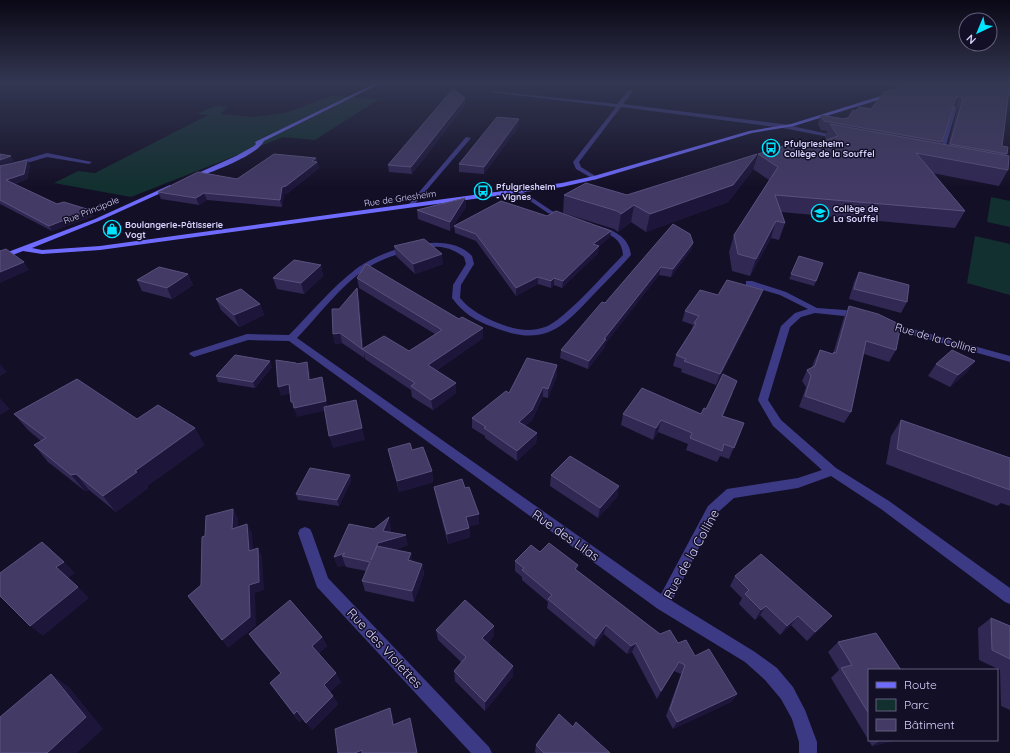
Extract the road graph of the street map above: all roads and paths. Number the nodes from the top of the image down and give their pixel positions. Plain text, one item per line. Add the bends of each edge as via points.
1 (309, 118) edge
2 (610, 118) edge
3 (719, 118) edge
4 (815, 118) edge
5 (952, 118) edge
6 (783, 126) junction
7 (468, 138) dead end
8 (848, 139) edge
9 (262, 142) junction
10 (242, 148) dead end
11 (933, 154) edge
12 (940, 156) junction
13 (948, 157) edge
14 (218, 159) dead end
15 (90, 162) dead end
16 (0, 169) edge
17 (189, 178) junction
18 (596, 178) junction
19 (182, 181) edge
20 (175, 185) edge
21 (519, 191) junction
22 (410, 206) junction
23 (577, 221) edge
24 (590, 225) edge
25 (22, 249) junction
26 (0, 258) edge
27 (749, 283) dead end
28 (815, 310) junction
29 (292, 338) junction
30 (194, 354) dead end
31 (1010, 360) edge
32 (832, 470) junction
33 (305, 533) dead end
34 (1008, 592) edge
35 (663, 604) junction
36 (483, 753) edge
37 (808, 753) edge

1 - 9 street
2 - 18 street via 576,162 578,168
3 - 6 street
4 - 6 street, Rue de Griesheim
5 - 12 street
6 - 8 street
6 - 18 street, Rue de Griesheim
7 - 22 street
9 - 10 street
9 - 17 street
11 - 12 street
12 - 13 street
14 - 17 street
15 - 16 street via 47,155
17 - 19 street
18 - 21 street, Rue de Griesheim
20 - 25 street, Rue Principale via 97,220
21 - 22 street, Rue de Griesheim
21 - 23 street via 550,212
22 - 25 street, Rue de Griesheim via 100,248 42,252
24 - 29 street via 620,238 626,243 627,255 564,320 550,329 534,333 510,331 466,310 456,298 458,285 470,264 468,256 457,248 440,244 419,247 377,260 358,270
25 - 26 street, Rue Principale
27 - 28 street, Rue de la Colline via 785,293
28 - 31 street, Rue de la Colline via 845,313
28 - 32 street, Rue de la Colline via 798,315 786,326 763,400 777,423
29 - 30 street via 247,337
29 - 35 street, Rue des Lilas
32 - 34 street, Rue de la Colline
32 - 35 street, Rue de la Colline via 798,483 731,493 712,510
33 - 36 street, Rue des Violettes via 322,582
35 - 37 street, Rue des Lilas via 750,657 771,674 787,693 799,716 808,742

